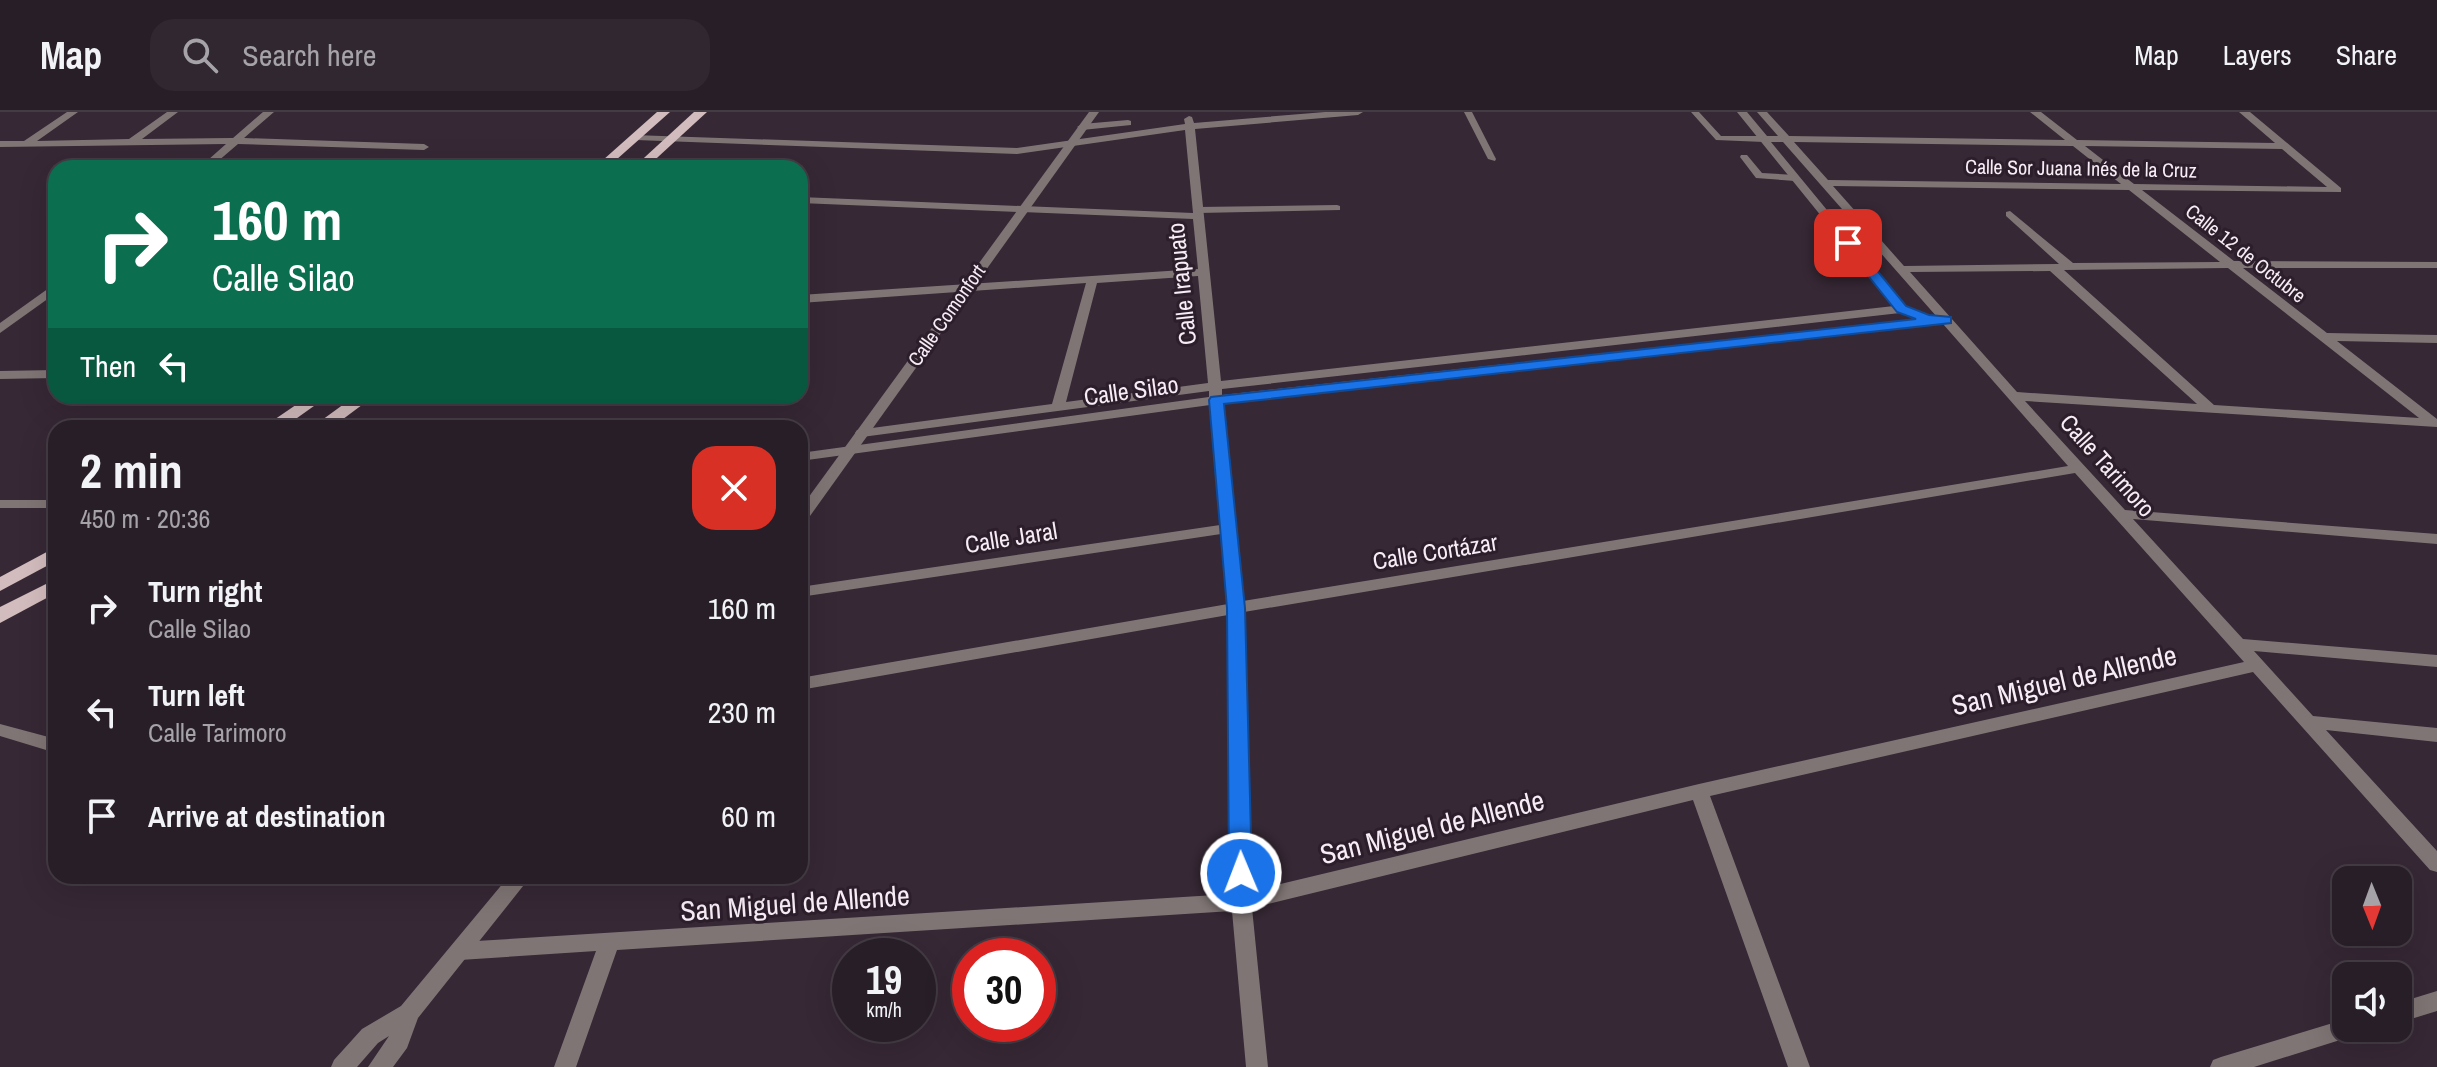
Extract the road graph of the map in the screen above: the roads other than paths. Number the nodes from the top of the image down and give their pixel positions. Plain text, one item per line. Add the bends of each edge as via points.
1 (73, 112) edge
2 (173, 112) edge
3 (269, 112) edge
4 (664, 112) edge
5 (701, 112) edge
6 (1094, 112) edge
7 (1277, 112) edge
8 (1358, 112) edge
9 (1468, 112) edge
10 (1695, 112) edge
11 (1742, 112) edge
12 (1762, 112) edge
13 (2035, 112) edge
14 (2244, 112) edge
15 (1190, 122) junction
16 (1082, 127) junction
17 (636, 137) junction
18 (672, 138) junction
19 (1764, 139) junction
20 (1787, 139) junction
21 (133, 141) junction
22 (233, 141) junction
23 (26, 143) junction
24 (1070, 143) junction
25 (2075, 143) junction
26 (0, 144) edge
27 (2284, 146) junction
28 (424, 147) dead end
29 (1744, 157) dead end
30 (1492, 159) dead end
31 (213, 160) edge
32 (609, 160) edge
33 (648, 160) edge
34 (1795, 178) junction
35 (1824, 183) junction
36 (2131, 187) junction
37 (808, 200) edge
38 (1337, 208) dead end
39 (1021, 210) junction
40 (1198, 213) junction
41 (2010, 214) dead end
42 (2231, 265) junction
43 (2437, 265) edge
44 (2053, 267) junction
45 (2070, 267) junction
46 (1900, 269) junction
47 (1204, 272) junction
48 (1092, 281) junction
49 (964, 289) junction
50 (48, 293) edge
51 (808, 299) edge
52 (1902, 309) junction
53 (1946, 320) junction
54 (0, 329) edge
55 (2324, 337) junction
56 (2437, 339) edge
57 (48, 374) edge
58 (0, 375) edge
59 (1216, 393) junction
60 (2013, 396) junction
61 (308, 404) edge
62 (354, 404) edge
63 (1058, 408) junction
64 (2211, 409) junction
65 (283, 420) edge
66 (332, 420) edge
67 (2435, 423) edge
68 (862, 433) junction
69 (850, 450) junction
70 (808, 456) edge
71 (2079, 468) junction
72 (0, 504) edge
73 (48, 504) edge
74 (808, 509) edge
75 (2121, 514) junction
76 (1229, 528) junction
77 (2437, 539) edge
78 (48, 558) edge
79 (0, 585) edge
80 (48, 589) edge
81 (808, 591) edge
82 (1236, 608) junction
83 (0, 616) edge
84 (2239, 644) junction
85 (2437, 661) edge
86 (2258, 665) junction
87 (808, 683) edge
88 (2310, 722) junction
89 (0, 730) edge
90 (2437, 735) edge
91 (48, 744) edge
92 (1699, 791) junction
93 (2437, 864) edge
94 (513, 884) edge
95 (1241, 902) junction
96 (609, 943) junction
97 (460, 951) junction
98 (2437, 1001) edge
99 (2412, 1009) edge
100 (409, 1013) junction
101 (2332, 1033) edge
102 (342, 1067) edge
103 (379, 1067) edge
104 (565, 1067) edge
105 (1257, 1067) edge
106 (1799, 1067) edge
107 (2221, 1067) edge

1 - 23 street
2 - 21 street
3 - 22 street
4 - 17 main road
5 - 18 main road
6 - 16 street, Calle Comonfort
7 - 15 street
8 - 15 street
9 - 30 lane
10 - 19 lane via 1719,138
11 - 19 street
12 - 20 street, Calle Tarimoro
13 - 25 street, Calle 12 de Octubre
14 - 27 street
15 - 16 street
15 - 24 street
15 - 40 street, Calle Irapuato
16 - 24 street, Calle Comonfort
17 - 18 street
17 - 32 main road
18 - 24 street via 999,151
18 - 33 main road
19 - 20 street
19 - 34 street
20 - 25 street
20 - 35 street, Calle Tarimoro
21 - 22 street
21 - 23 street
22 - 28 street
22 - 31 street
23 - 26 street
24 - 39 street, Calle Comonfort
25 - 27 street
25 - 36 street, Calle 12 de Octubre
27 - 36 street, Calle Sor Juana Inés de la Cruz via 2337,190
29 - 34 lane via 1759,176
34 - 52 street
35 - 36 street, Calle Sor Juana Inés de la Cruz
35 - 46 street, Calle Tarimoro
36 - 42 street, Calle 12 de Octubre
37 - 39 street
38 - 40 lane
39 - 40 street
39 - 49 street, Calle Comonfort
40 - 47 street, Calle Irapuato
41 - 45 street
42 - 43 street
42 - 45 street
42 - 55 street, Calle 12 de Octubre
44 - 45 street
44 - 46 street
44 - 64 street
46 - 53 street, Calle Tarimoro
47 - 48 street
47 - 59 street, Calle Irapuato
48 - 49 street
48 - 63 street
49 - 51 street
49 - 68 street, Calle Comonfort
50 - 54 street
52 - 53 street
52 - 59 street, Calle Silao
53 - 59 street, Calle Silao
53 - 60 street, Calle Tarimoro
55 - 56 street
55 - 67 street, Calle 12 de Octubre
57 - 58 street
59 - 63 street, Calle Silao
59 - 69 street, Calle Silao
59 - 76 street, Calle Irapuato
60 - 64 street
60 - 71 street, Calle Tarimoro
61 - 65 main road
62 - 66 main road
63 - 68 street, Calle Silao
64 - 67 street
68 - 69 street, Calle Comonfort
69 - 70 street, Calle Silao
69 - 74 street, Calle Comonfort
71 - 75 street, Calle Tarimoro
71 - 82 street, Calle Cortázar
72 - 73 street
75 - 77 street
75 - 84 street, Calle Tarimoro
76 - 81 street, Calle Jaral
76 - 82 street, Calle Irapuato
78 - 79 main road
80 - 83 main road
82 - 87 street, Calle Cortázar
82 - 95 street, Calle Irapuato
84 - 85 street
84 - 86 street, Calle Tarimoro
86 - 88 street, Calle Tarimoro
86 - 92 street, San Miguel de Allende
88 - 90 street
88 - 93 street, Calle Tarimoro
89 - 91 street
92 - 95 street, San Miguel de Allende
92 - 106 street
94 - 97 street
95 - 96 street, San Miguel de Allende
95 - 105 street, Calle Irapuato
96 - 97 street, San Miguel de Allende
96 - 104 street
97 - 100 street
98 - 99 street
100 - 102 street via 370,1036
100 - 103 street via 399,1041
101 - 107 street

